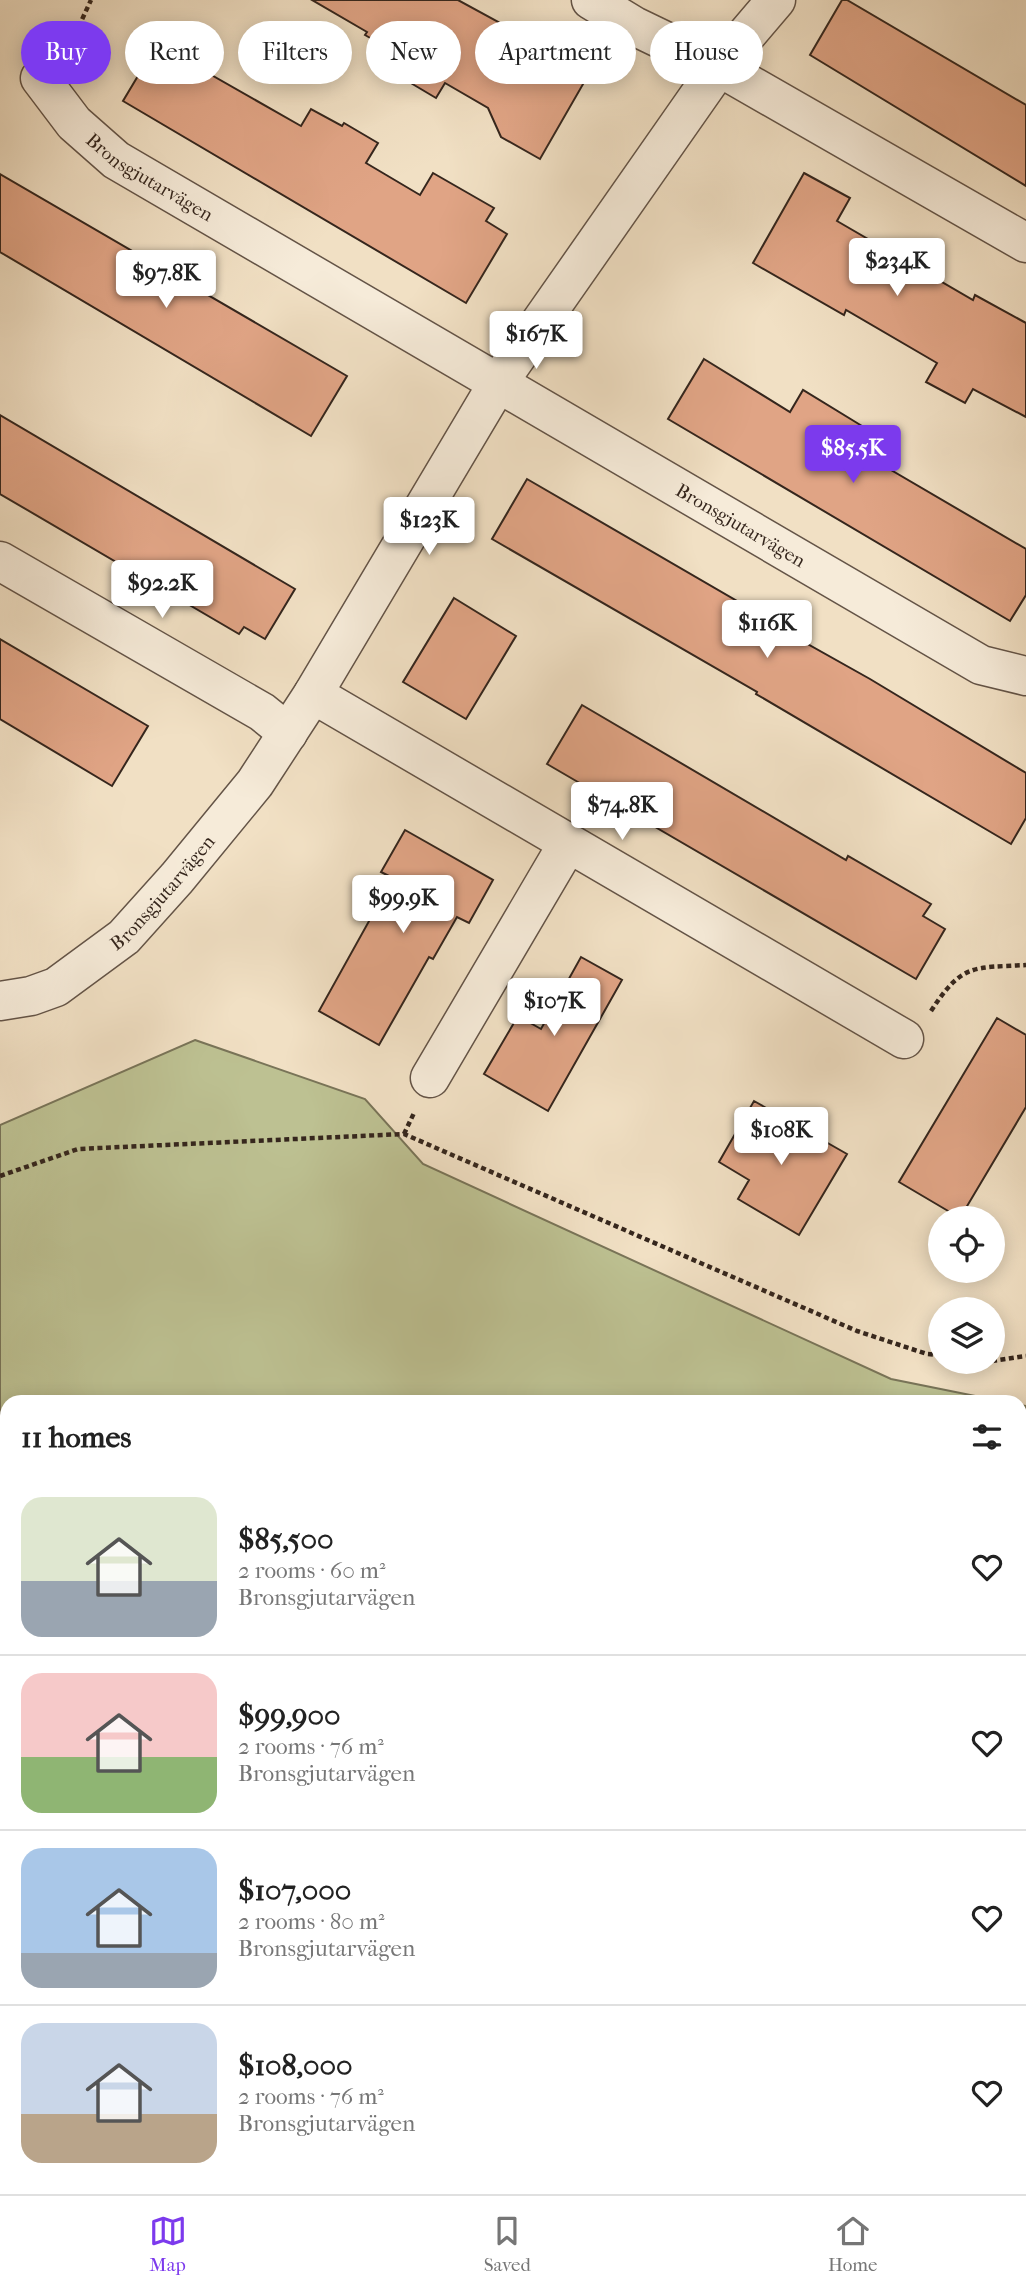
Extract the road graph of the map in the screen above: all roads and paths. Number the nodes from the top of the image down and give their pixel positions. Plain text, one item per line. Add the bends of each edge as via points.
1 (91, 0) edge
2 (591, 0) edge
3 (776, 0) edge
4 (81, 21) edge
5 (758, 21) edge
6 (650, 34) edge
7 (45, 84) edge
8 (707, 84) edge
9 (749, 84) edge
10 (1026, 243) edge
11 (498, 383) junction
12 (0, 561) edge
13 (1026, 676) edge
14 (313, 694) junction
15 (288, 733) junction
16 (568, 845) junction
17 (1026, 965) edge
18 (0, 1001) edge
19 (904, 1039) joint
20 (430, 1078) dead end
21 (0, 1176) edge
22 (928, 1354) edge
23 (1026, 1356) edge
24 (1005, 1359) edge

1 - 4 path
2 - 6 street
3 - 5 street, Bronsgjutarvägen
7 - 11 street, Bronsgjutarvägen via 74,123 116,160
8 - 11 street, Bronsgjutarvägen
9 - 10 street
11 - 13 street, Bronsgjutarvägen via 981,665
11 - 14 street, Bronsgjutarvägen
12 - 15 street via 262,712
14 - 15 street, Bronsgjutarvägen
14 - 16 street
15 - 18 street, Bronsgjutarvägen via 256,783 124,937 56,987
16 - 19 street
16 - 20 street
17 - 19 path via 971,969 947,987 923,1024
21 - 22 path via 78,1149 404,1134 857,1331
23 - 24 path

